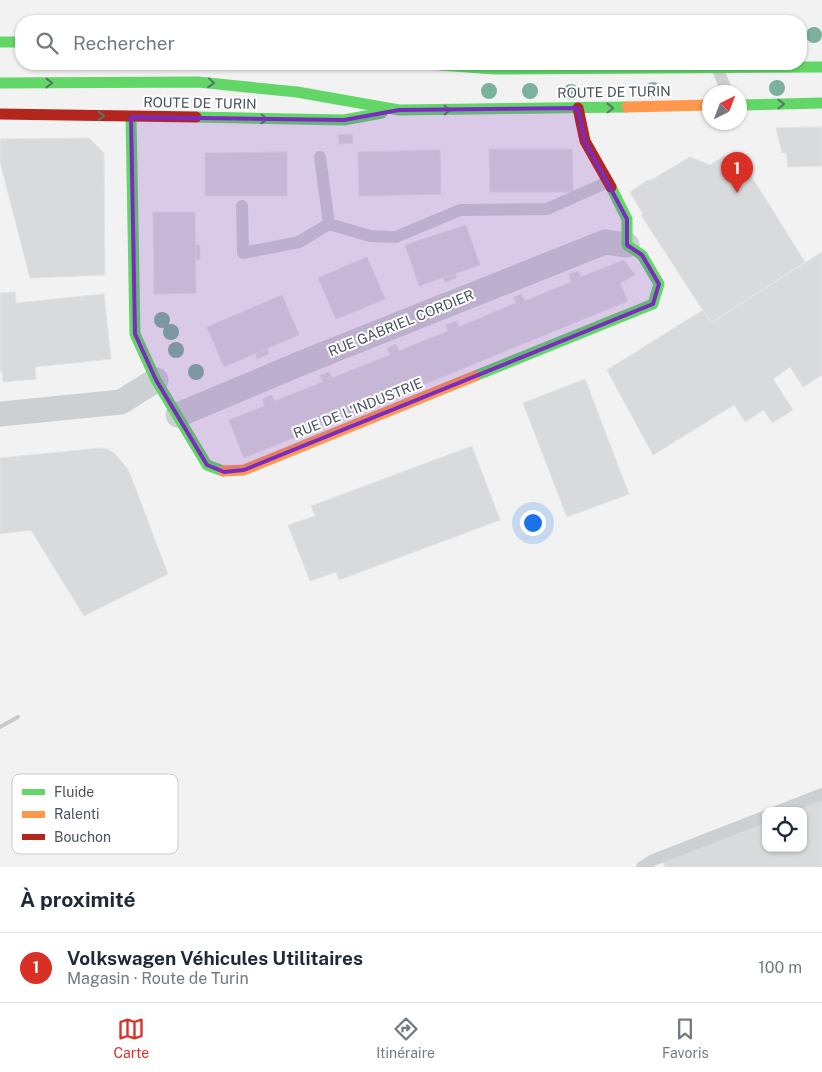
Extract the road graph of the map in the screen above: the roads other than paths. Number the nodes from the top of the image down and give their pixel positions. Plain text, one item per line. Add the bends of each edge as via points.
1 (0, 42) edge
2 (15, 42) edge
3 (807, 67) edge
4 (822, 67) edge
5 (718, 70) edge
6 (0, 83) edge
7 (724, 85) edge
8 (822, 104) edge
9 (702, 105) edge
10 (747, 105) edge
11 (578, 108) junction
12 (399, 110) junction
13 (0, 114) edge
14 (131, 117) junction
15 (320, 157) dead end
16 (608, 182) junction
17 (242, 206) dead end
18 (329, 224) junction
19 (627, 245) junction
20 (156, 380) junction
21 (0, 414) edge
22 (178, 415) junction
23 (822, 794) edge
24 (788, 807) edge
25 (762, 818) edge
26 (642, 867) edge

1 - 2 main road
3 - 4 main road, ROUTE DE TURIN
5 - 7 lane
6 -> 12 main road, ROUTE DE TURIN via 198,82 297,92
10 -> 8 main road
11 -> 9 main road, ROUTE DE TURIN
12 -> 11 main road, ROUTE DE TURIN
11 - 16 main road via 585,141
14 -> 12 main road, ROUTE DE TURIN via 344,120
13 -> 14 main road, ROUTE DE TURIN
14 - 20 main road, RUE DE L'INDUSTRIE via 135,334
15 - 18 lane
16 - 18 lane via 547,209 460,210 396,237 370,236
16 - 19 main road via 627,219
17 - 18 lane via 243,253 299,242
19 - 22 street, RUE GABRIEL CORDIER via 605,242
19 - 22 main road, RUE DE L'INDUSTRIE via 642,255 659,284 653,304 244,470 224,472 207,465
20 - 21 street via 121,402
20 - 22 main road, RUE DE L'INDUSTRIE
23 - 24 lane
25 - 26 lane

